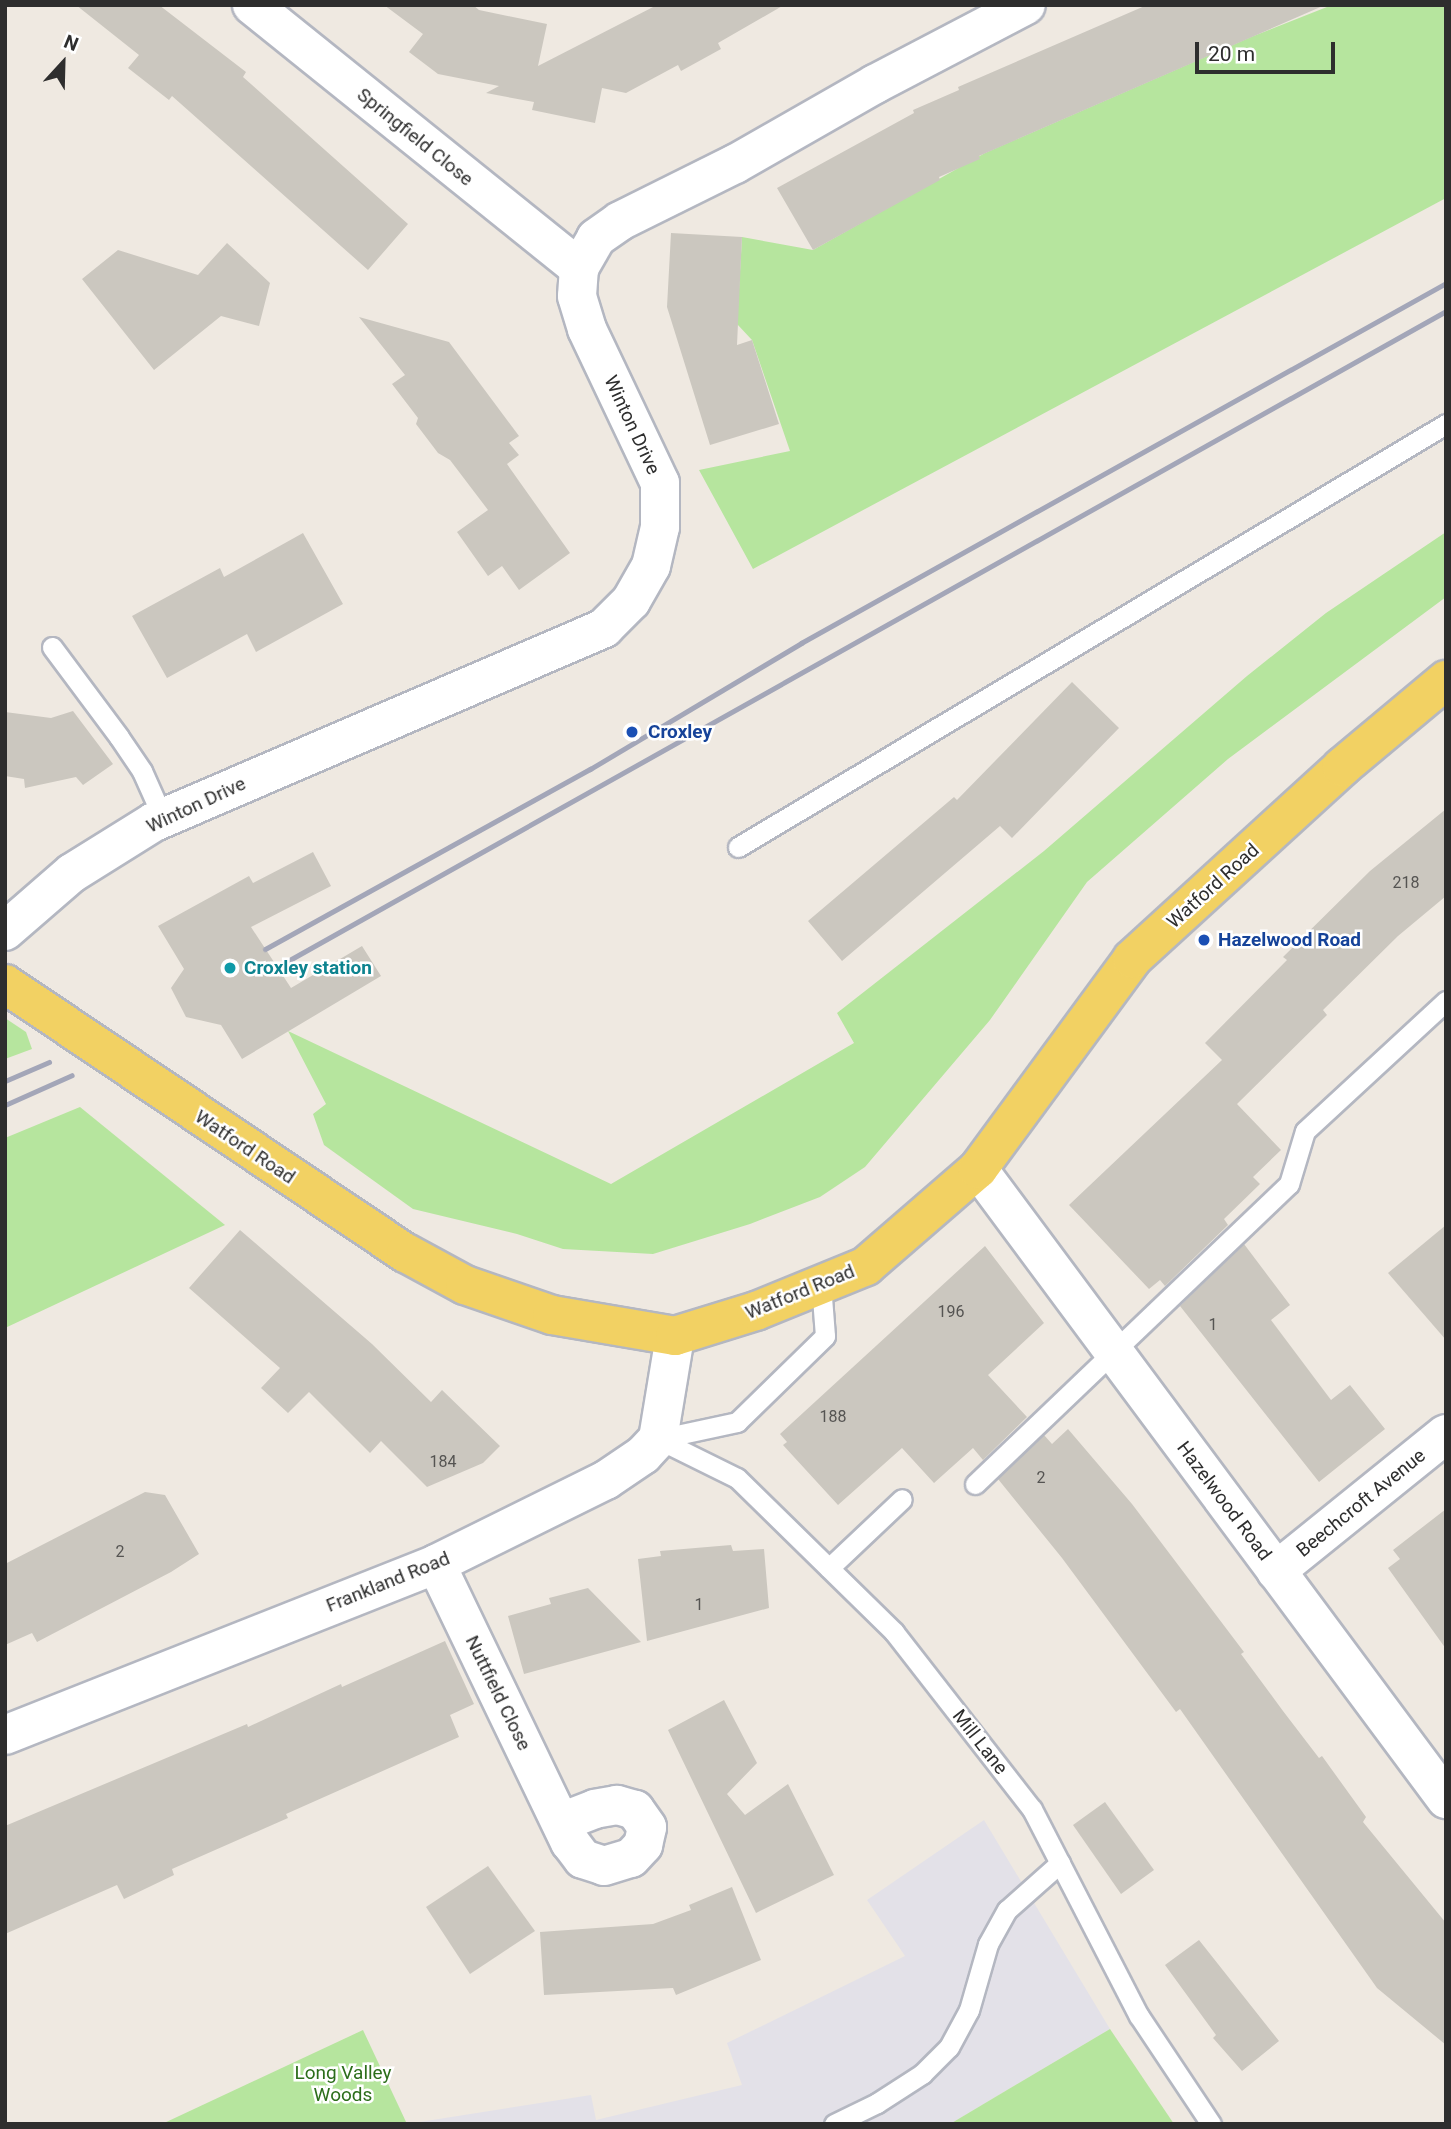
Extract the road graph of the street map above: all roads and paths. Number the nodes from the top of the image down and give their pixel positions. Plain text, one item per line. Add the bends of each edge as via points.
1 (252, 5) edge
2 (1025, 5) edge
3 (579, 268) junction
4 (1446, 424) edge
5 (52, 647) dead end
6 (1446, 680) edge
7 (163, 818) junction
8 (738, 847) dead end
9 (5, 931) edge
10 (5, 984) edge
11 (1446, 1001) edge
12 (978, 1169) junction
13 (821, 1284) junction
14 (674, 1336) junction
15 (1113, 1351) junction
16 (1446, 1434) edge
17 (658, 1439) junction
18 (975, 1484) dead end
19 (902, 1499) dead end
20 (436, 1564) junction
21 (829, 1568) junction
22 (1276, 1571) junction
23 (5, 1735) edge
24 (1446, 1799) edge
25 (561, 1822) dead end
26 (1060, 1863) junction
27 (834, 2124) edge
28 (1211, 2124) edge

1 - 3 street, Springfield Close
2 - 3 street, Winton Drive via 735,164 620,221 596,238
3 - 7 street, Winton Drive via 577,296 587,329 660,482 660,527 651,566 631,601 604,628
4 - 8 lane
5 - 7 lane via 120,737
6 - 12 main road, Watford Road via 1342,767 1132,959
7 - 9 street, Winton Drive via 72,873
10 - 14 main road, Watford Road via 394,1246 465,1285 552,1315
11 - 15 lane via 1304,1131 1289,1184
12 - 13 main road, Watford Road via 866,1266
12 - 15 street, Hazelwood Road
13 - 14 main road, Watford Road via 756,1311
13 - 17 lane via 825,1336 737,1422
14 - 17 street
15 - 18 lane
15 - 22 street, Hazelwood Road
16 - 22 street, Beechcroft Avenue
17 - 20 street, Frankland Road via 606,1480
17 - 21 lane, Mill Lane via 737,1478
19 - 21 lane
20 - 23 street, Frankland Road
20 - 25 street, Nuttfield Close
21 - 26 lane, Mill Lane via 902,1643 1032,1809
22 - 24 street, Hazelwood Road
26 - 27 lane via 1007,1910 988,1944 969,2010 949,2047 922,2074 877,2104
26 - 28 lane, Mill Lane via 1139,2016

